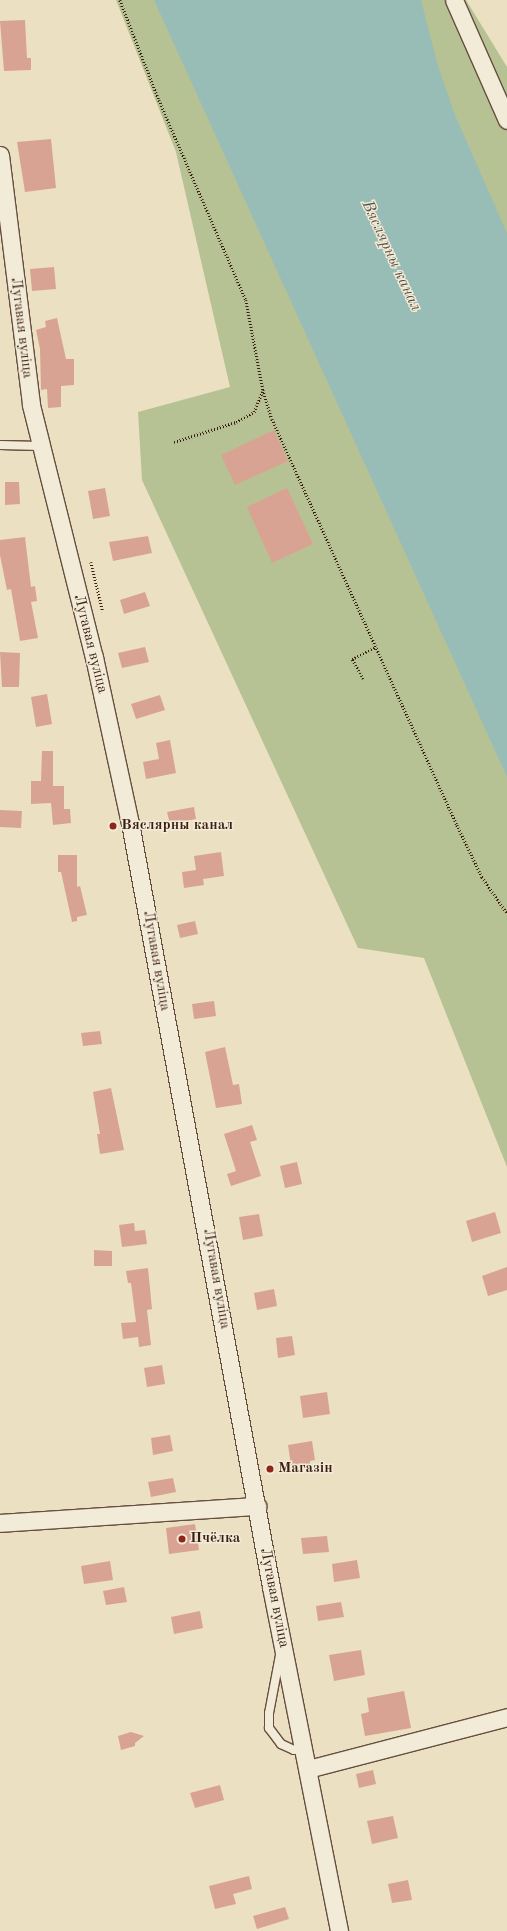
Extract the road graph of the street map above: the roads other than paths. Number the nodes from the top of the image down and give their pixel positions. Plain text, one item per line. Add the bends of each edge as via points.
1 (454, 0) edge
2 (507, 120) edge
3 (0, 155) edge
4 (0, 446) edge
5 (40, 446) junction
6 (257, 1506) junction
7 (0, 1523) edge
8 (282, 1645) junction
9 (507, 1716) edge
10 (304, 1748) junction
11 (308, 1769) junction
12 (339, 1931) edge

1 - 2 street
3 - 5 street, Лугавая вуліца via 31,405
4 - 5 lane
5 - 6 street, Лугавая вуліца via 94,657 130,823
6 - 7 street
6 - 8 street, Лугавая вуліца
8 - 10 street, Лугавая вуліца
8 - 10 lane via 269,1713 269,1728 281,1744 294,1750
9 - 11 street
10 - 11 street, Лугавая вуліца
11 - 12 street, Лугавая вуліца

